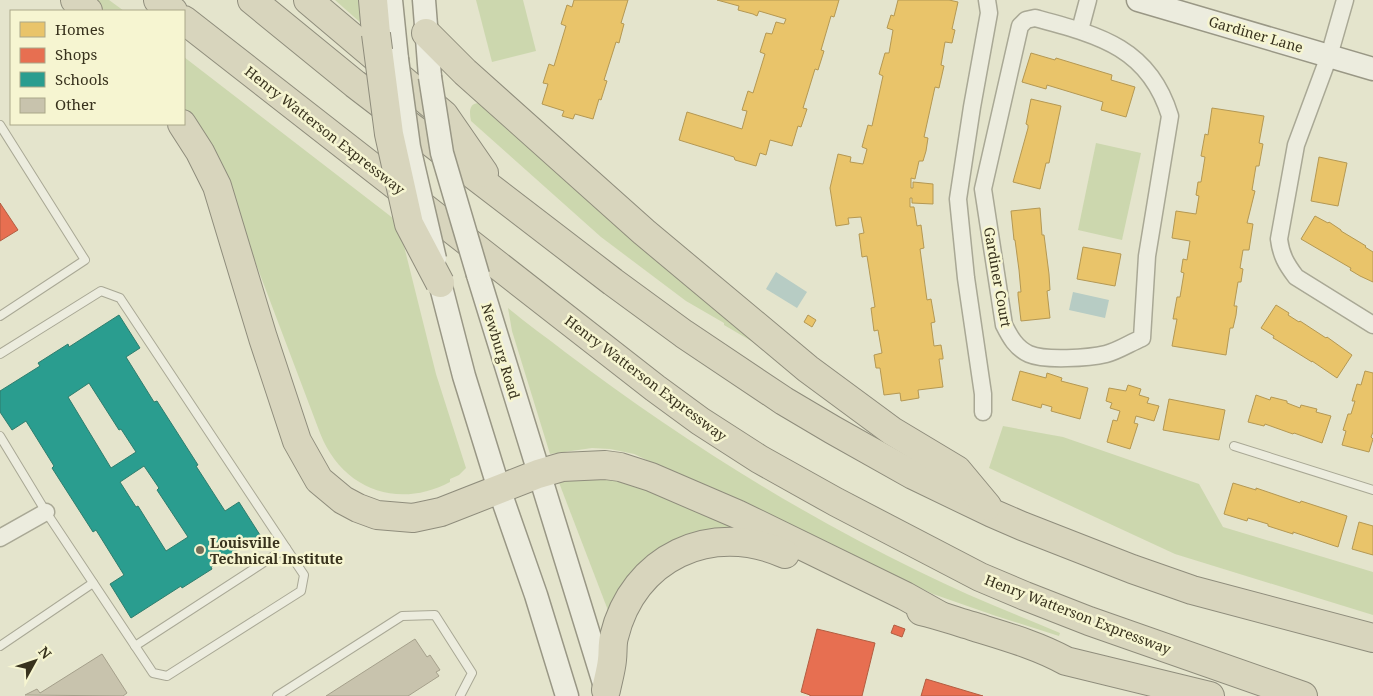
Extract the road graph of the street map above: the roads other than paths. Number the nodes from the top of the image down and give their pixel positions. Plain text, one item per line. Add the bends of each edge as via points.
1 (75, 0) edge
2 (158, 0) edge
3 (252, 0) edge
4 (308, 0) edge
5 (373, 0) edge
6 (390, 0) edge
7 (424, 0) edge
8 (987, 0) edge
9 (1088, 0) edge
10 (1138, 0) edge
11 (1346, 0) edge
12 (87, 10) edge
13 (172, 10) edge
14 (185, 21) edge
15 (1080, 30) junction
16 (426, 33) junction
17 (1329, 56) junction
18 (1373, 69) edge
19 (0, 125) edge
20 (183, 125) edge
21 (500, 195) junction
22 (440, 283) junction
23 (1, 314) edge
24 (1373, 325) edge
25 (0, 354) edge
26 (983, 412) dead end
27 (0, 436) edge
28 (1234, 446) dead end
29 (538, 474) junction
30 (499, 489) junction
31 (1373, 490) edge
32 (46, 512) junction
33 (992, 513) junction
34 (0, 538) edge
35 (286, 548) junction
36 (93, 583) junction
37 (939, 615) junction
38 (1373, 638) edge
39 (0, 646) edge
40 (135, 646) junction
41 (607, 693) edge
42 (277, 696) edge
43 (460, 696) edge
44 (567, 696) edge
45 (1210, 696) edge
46 (1303, 696) edge

1 - 12 highway
2 - 13 highway
3 - 21 highway
4 - 21 highway via 444,116
5 - 22 highway, bridge via 389,134 409,224
6 - 22 main road, bridge via 409,147
7 - 16 main road, Newburg Road
8 - 26 street via 989,13 958,200
9 - 15 street
10 - 17 main road, Gardiner Lane
11 - 17 street
14 - 46 highway, Henry Watterson Expressway via 654,388 759,459 836,502 1025,596
15 - 15 street, Gardiner Court via 1116,45 1133,58 1162,95 1170,116 1147,256 1142,338 1106,354 1061,359 1030,354 1018,347 1004,325 983,189 1020,26 1035,18
16 - 29 main road, Newburg Road, bridge via 442,153
16 - 33 highway via 465,72 644,232 808,368 892,431 957,470
17 - 18 main road, Gardiner Lane
17 - 24 street via 1296,145 1279,239 1281,253 1296,277
19 - 23 lane via 85,260
20 - 30 highway via 217,186 297,441 319,480 358,508 377,515 413,518 441,512
21 - 33 highway via 684,334 784,401 913,475
22 - 30 main road via 464,376
25 - 35 lane via 101,290 120,298
27 - 32 lane
28 - 31 lane
29 - 30 highway
29 - 37 highway via 562,467 605,465 651,477 737,514
29 - 41 main road, Newburg Road
30 - 44 main road
32 - 34 street
32 - 36 lane
33 - 38 highway via 1192,590
35 - 40 lane
35 - 40 lane via 304,575 301,591 167,676 153,673
36 - 39 lane
36 - 40 lane
37 - 41 highway via 901,607 767,546 725,541 703,544 668,558 632,594 614,638
37 - 45 highway via 1050,652 1066,661
42 - 43 lane via 402,616 427,615 435,615 472,673

